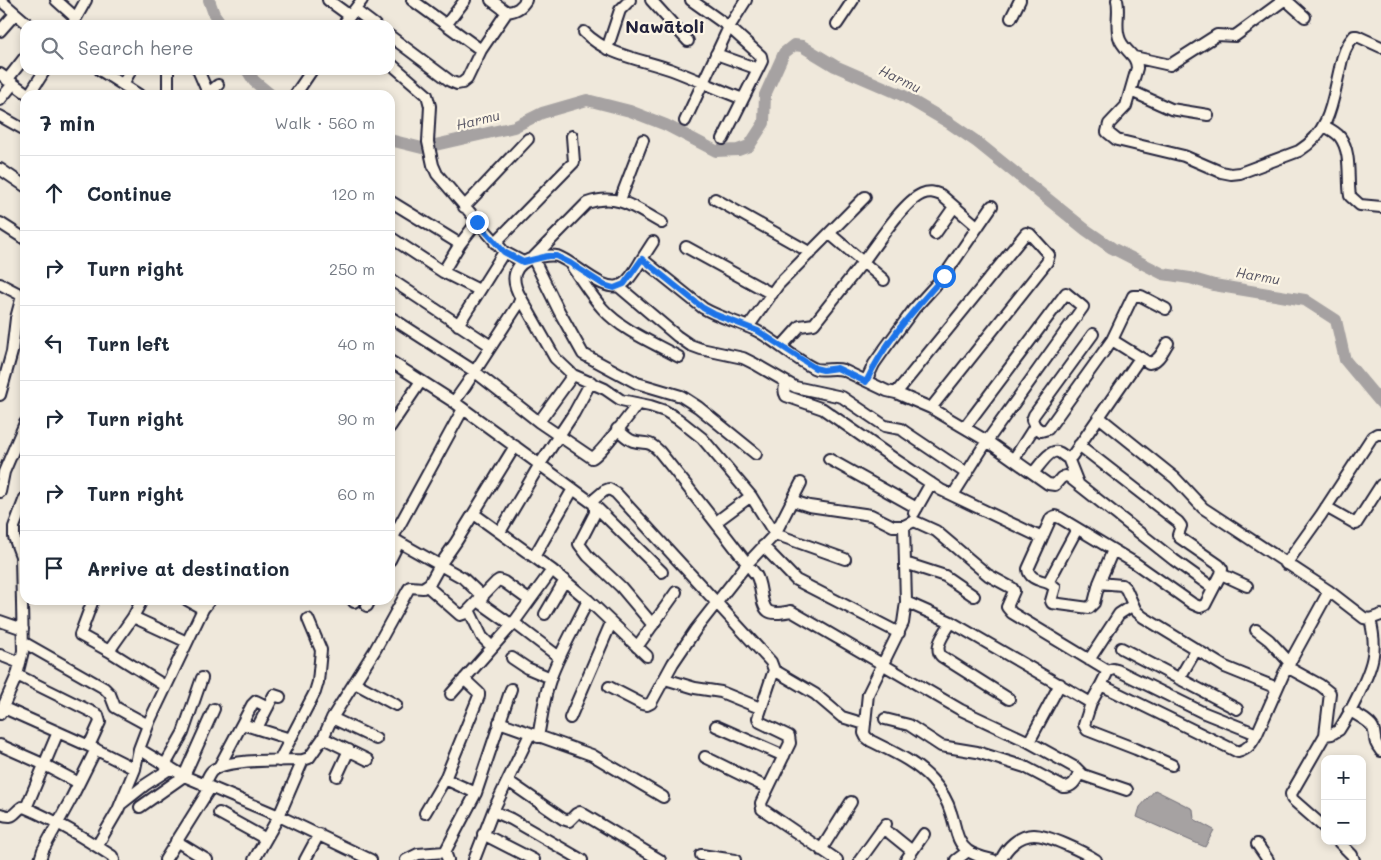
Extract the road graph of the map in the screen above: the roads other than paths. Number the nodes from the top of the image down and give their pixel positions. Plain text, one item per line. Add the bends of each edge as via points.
1 (0, 0) edge
2 (56, 0) edge
3 (86, 0) edge
4 (328, 0) edge
5 (362, 0) edge
6 (465, 0) edge
7 (491, 0) edge
8 (526, 0) edge
9 (630, 0) edge
10 (652, 0) edge
11 (691, 0) edge
12 (746, 0) edge
13 (853, 0) edge
14 (1020, 0) edge
15 (1117, 0) edge
16 (1285, 0) edge
17 (419, 2) edge
18 (507, 12) junction
19 (352, 13) junction
20 (15, 14) junction
21 (1305, 17) dead end
22 (1010, 18) dead end
23 (22, 20) edge
24 (72, 20) edge
25 (75, 20) edge
26 (347, 20) edge
27 (365, 20) edge
28 (838, 24) dead end
29 (446, 25) junction
30 (728, 28) junction
31 (0, 31) edge
32 (584, 32) dead end
33 (395, 40) edge
34 (688, 41) dead end
35 (1381, 47) edge
36 (607, 49) junction
37 (481, 50) junction
38 (716, 54) junction
39 (1134, 57) junction
40 (20, 63) edge
41 (395, 67) edge
42 (758, 69) junction
43 (42, 75) edge
44 (108, 75) edge
45 (128, 75) edge
46 (168, 75) edge
47 (200, 75) edge
48 (309, 75) edge
49 (7, 79) edge
50 (703, 83) junction
51 (122, 84) junction
52 (218, 85) dead end
53 (22, 90) edge
54 (32, 90) edge
55 (131, 90) edge
56 (170, 90) edge
57 (206, 90) edge
58 (212, 90) edge
59 (298, 90) edge
60 (1131, 91) junction
61 (743, 99) junction
62 (0, 100) edge
63 (1208, 115) dead end
64 (0, 116) edge
65 (685, 121) dead end
66 (1324, 126) junction
67 (20, 127) edge
68 (572, 136) dead end
69 (528, 139) dead end
70 (723, 139) dead end
71 (643, 140) dead end
72 (0, 169) edge
73 (20, 183) edge
74 (865, 197) dead end
75 (715, 199) dead end
76 (620, 200) junction
77 (395, 205) edge
78 (992, 206) dead end
79 (464, 207) junction
80 (954, 207) junction
81 (1381, 208) edge
82 (477, 222) junction
83 (0, 223) edge
84 (662, 224) dead end
85 (978, 227) junction
86 (830, 234) junction
87 (934, 234) dead end
88 (20, 236) edge
89 (395, 240) edge
90 (653, 242) dead end
91 (495, 243) junction
92 (460, 244) junction
93 (686, 247) dead end
94 (504, 252) junction
95 (811, 253) junction
96 (642, 259) junction
97 (528, 260) junction
98 (863, 262) junction
99 (570, 263) junction
100 (443, 272) junction
101 (884, 280) dead end
102 (395, 282) edge
103 (0, 284) edge
104 (618, 286) junction
105 (479, 290) junction
106 (20, 294) edge
107 (772, 294) junction
108 (521, 298) junction
109 (1166, 309) dead end
110 (20, 310) edge
111 (395, 319) edge
112 (458, 325) junction
113 (748, 327) junction
114 (15, 328) junction
115 (20, 330) edge
116 (1093, 334) dead end
117 (1112, 340) junction
118 (1168, 343) dead end
119 (491, 346) junction
120 (782, 346) junction
121 (679, 357) dead end
122 (1140, 358) junction
123 (395, 363) edge
124 (474, 371) junction
125 (573, 375) junction
126 (421, 381) junction
127 (591, 382) junction
128 (786, 382) junction
129 (866, 382) junction
130 (896, 393) junction
131 (0, 395) edge
132 (454, 402) junction
133 (637, 405) junction
134 (931, 408) junction
135 (463, 409) junction
136 (1099, 416) junction
137 (395, 420) edge
138 (539, 422) junction
139 (1035, 426) junction
140 (965, 427) junction
141 (617, 429) junction
142 (20, 434) edge
143 (1381, 434) edge
144 (559, 436) junction
145 (987, 441) junction
146 (1079, 445) junction
147 (515, 446) junction
148 (756, 454) dead end
149 (1068, 458) junction
150 (1014, 459) junction
151 (829, 460) dead end
152 (540, 464) junction
153 (966, 473) junction
154 (1034, 473) junction
155 (801, 483) dead end
156 (930, 483) junction
157 (1078, 484) junction
158 (1381, 485) edge
159 (573, 489) junction
160 (0, 492) edge
161 (953, 495) junction
162 (751, 496) junction
163 (793, 501) junction
164 (593, 504) junction
165 (1326, 507) junction
166 (917, 508) junction
167 (20, 511) edge
168 (474, 514) junction
169 (716, 522) junction
170 (907, 524) junction
171 (1078, 529) junction
172 (14, 532) junction
173 (500, 532) junction
174 (20, 534) edge
175 (775, 534) junction
176 (395, 537) edge
177 (1042, 538) junction
178 (395, 540) edge
179 (764, 546) junction
180 (20, 550) edge
181 (1113, 550) junction
182 (534, 557) junction
183 (845, 559) dead end
184 (905, 563) junction
185 (440, 564) junction
186 (747, 564) junction
187 (1286, 564) junction
188 (552, 570) junction
189 (662, 572) dead end
190 (1221, 574) junction
191 (565, 580) junction
192 (1048, 583) junction
193 (1099, 583) junction
194 (427, 586) junction
195 (1247, 586) dead end
196 (1214, 588) junction
197 (1329, 591) junction
198 (676, 592) dead end
199 (974, 596) dead end
200 (480, 599) junction
201 (529, 600) junction
202 (588, 600) junction
203 (906, 602) junction
204 (716, 604) junction
205 (23, 605) edge
206 (91, 605) edge
207 (139, 605) edge
208 (196, 605) edge
209 (206, 605) edge
210 (1133, 606) junction
211 (203, 609) junction
212 (469, 610) junction
213 (545, 614) dead end
214 (1381, 615) edge
215 (133, 617) junction
216 (308, 619) dead end
217 (1370, 620) junction
218 (0, 621) edge
219 (951, 622) junction
220 (611, 623) junction
221 (512, 624) junction
222 (653, 625) junction
223 (23, 629) junction
224 (1256, 630) dead end
225 (898, 633) junction
226 (23, 642) junction
227 (186, 642) junction
228 (492, 647) junction
229 (637, 648) junction
230 (1121, 648) dead end
231 (1196, 650) junction
232 (109, 651) junction
233 (0, 655) edge
234 (647, 656) dead end
235 (559, 657) junction
236 (512, 658) dead end
237 (1089, 660) junction
238 (20, 663) junction
239 (883, 664) junction
240 (1289, 665) junction
241 (774, 670) junction
242 (1108, 671) junction
243 (17, 675) junction
244 (202, 678) dead end
245 (551, 678) junction
246 (665, 679) junction
247 (1179, 679) junction
248 (464, 680) junction
249 (355, 683) junction
250 (1060, 684) junction
251 (1101, 685) junction
252 (165, 686) junction
253 (609, 687) dead end
254 (1278, 688) junction
255 (512, 689) dead end
256 (451, 694) dead end
257 (280, 697) dead end
258 (1009, 700) dead end
259 (1091, 703) junction
260 (396, 705) dead end
261 (268, 707) junction
262 (760, 708) junction
263 (214, 709) dead end
264 (1237, 709) dead end
265 (1349, 710) junction
266 (2, 711) edge
267 (332, 718) junction
268 (570, 718) dead end
269 (885, 719) dead end
270 (499, 722) junction
271 (242, 724) junction
272 (865, 724) junction
273 (148, 725) junction
274 (716, 726) dead end
275 (257, 728) junction
276 (58, 732) junction
277 (1257, 734) junction
278 (534, 735) junction
279 (1324, 735) junction
280 (323, 738) junction
281 (376, 739) dead end
282 (290, 740) junction
283 (1029, 742) junction
284 (0, 745) edge
285 (93, 748) junction
286 (138, 749) junction
287 (349, 750) junction
288 (1381, 752) edge
289 (784, 756) junction
290 (706, 757) dead end
291 (303, 760) junction
292 (368, 760) dead end
293 (279, 762) junction
294 (45, 765) junction
295 (1172, 765) dead end
296 (168, 767) junction
297 (219, 767) junction
298 (134, 770) junction
299 (1080, 772) junction
300 (184, 776) junction
301 (336, 776) dead end
302 (445, 779) junction
303 (508, 781) junction
304 (79, 783) junction
305 (207, 787) junction
306 (768, 788) junction
307 (1127, 790) dead end
308 (476, 793) junction
309 (663, 797) dead end
310 (851, 802) dead end
311 (120, 805) junction
312 (140, 807) dead end
313 (26, 808) junction
314 (492, 811) junction
315 (219, 813) dead end
316 (425, 813) dead end
317 (0, 814) edge
318 (279, 816) junction
319 (58, 822) junction
320 (1321, 824) edge
321 (320, 834) junction
322 (484, 834) junction
323 (924, 834) dead end
324 (266, 839) junction
325 (176, 842) junction
326 (1257, 844) dead end
327 (1342, 845) edge
328 (97, 846) junction
329 (822, 850) junction
330 (912, 851) junction
331 (968, 851) junction
332 (446, 856) edge
333 (701, 856) dead end
334 (411, 857) edge
335 (40, 860) edge
336 (114, 860) edge
337 (165, 860) edge
338 (207, 860) edge
339 (254, 860) edge
340 (306, 860) edge
341 (371, 860) edge
342 (474, 860) edge
343 (534, 860) edge
344 (582, 860) edge
345 (660, 860) edge
346 (735, 860) edge
347 (837, 860) edge
348 (860, 860) edge
349 (906, 860) edge
350 (956, 860) edge
351 (993, 860) edge
352 (1001, 860) edge
353 (1096, 860) edge
354 (1268, 860) edge
355 (1354, 860) edge

1 - 20 street
2 - 24 street
3 - 25 street
4 - 19 street
5 - 19 street
6 - 29 street
7 - 18 street
8 - 18 street via 515,11
9 - 36 street via 620,10
10 - 34 street
11 - 30 street
12 - 30 street
13 - 28 street
14 - 22 street
15 - 39 street via 1118,36
16 - 21 street
16 - 39 street via 1235,36 1217,35 1170,65
17 - 29 street
18 - 37 street
19 - 26 street
19 - 27 street
20 - 23 street
20 - 31 street
29 - 37 street
30 - 38 street
30 - 42 street via 761,56
32 - 36 street
33 - 37 street via 457,84 467,79
35 - 66 street via 1357,36 1350,40
36 - 50 street
38 - 42 street
38 - 50 street
39 - 60 street via 1137,68
40 - 49 street
41 - 79 street via 427,95 430,106 428,142 433,165
42 - 61 street
43 - 54 street
44 - 51 street
45 - 51 street
46 - 56 street
47 - 57 street
48 - 59 street
49 - 53 street
49 - 62 street
50 - 61 street
50 - 65 street
51 - 55 street
52 - 58 street
60 - 63 street via 1171,109
60 - 66 street via 1126,106 1108,128 1112,138 1184,156 1231,174 1240,174 1298,151
61 - 70 street
64 - 67 street
66 - 81 street via 1340,136 1343,142 1350,196 1360,204
68 - 91 street via 574,162
69 - 79 street
71 - 76 street
72 - 73 street
74 - 86 street
75 - 95 street
76 - 84 street
76 - 97 street via 596,200 587,204
77 - 92 street
78 - 85 street
79 - 82 street
80 - 85 street
80 - 87 street
80 - 98 street via 935,192 914,198
82 - 91 street
82 - 92 street
83 - 88 street
85 - 129 street via 944,276 886,347
86 - 95 street
86 - 98 street
89 - 100 street
90 - 96 street
91 - 94 street
92 - 100 street
93 - 107 street
94 - 97 street
94 - 105 street
95 - 107 street
96 - 104 street via 630,277
96 - 113 street via 703,308
97 - 99 street via 556,256
97 - 108 street via 515,274 515,288
97 - 148 street via 583,354 638,383 681,396
98 - 101 street
98 - 120 street via 814,324 800,326
99 - 104 street via 604,285
99 - 121 street via 594,299 613,319
100 - 105 street
102 - 112 street
103 - 106 street
104 - 128 street via 683,341 702,349 743,358
105 - 112 street
107 - 113 street
108 - 119 street
108 - 125 street via 555,358
109 - 117 street via 1141,296 1133,296
110 - 114 street
111 - 124 street
112 - 119 street
113 - 120 street
114 - 115 street
114 - 131 street
116 - 139 street via 1034,415 1032,423
117 - 122 street
117 - 139 street via 1048,429 1041,431
118 - 122 street via 1154,363
119 - 124 street
120 - 129 street via 815,368 837,368
122 - 136 street
123 - 126 street
124 - 132 street
124 - 138 street
125 - 127 street
125 - 138 street
126 - 132 street
126 - 137 street
127 - 133 street via 621,400
127 - 144 street
128 - 153 street via 804,390 842,397 884,426 901,429
128 - 156 street via 786,396 823,409
129 - 130 street
130 - 134 street
130 - 134 street via 1026,233 1030,234 1047,251 1047,262
132 - 135 street
133 - 141 street
133 - 162 street via 650,406 678,418 702,438
134 - 140 street
135 - 147 street
135 - 176 street
136 - 146 street
136 - 187 street via 1175,478 1203,508
138 - 144 street
139 - 150 street
140 - 145 street
140 - 145 street via 1066,293 1083,307
141 - 144 street via 599,454 592,458
141 - 169 street via 633,442 653,445
142 - 160 street via 6,465
143 - 165 street via 1372,437
144 - 152 street
145 - 150 street
145 - 153 street
146 - 149 street
146 - 190 street via 1178,522 1180,538 1219,564
147 - 152 street
147 - 168 street
149 - 154 street via 1054,452
149 - 157 street
150 - 154 street
151 - 166 street
152 - 159 street
152 - 173 street
153 - 161 street
154 - 157 street via 1052,486 1065,476
155 - 163 street
156 - 161 street
156 - 166 street
157 - 196 street
158 - 165 street via 1356,524
159 - 164 street
159 - 182 street
161 - 177 street
162 - 169 street
162 - 175 street
163 - 170 street via 871,515 893,526
163 - 175 street
164 - 189 street
164 - 204 street via 604,490 616,493
164 - 222 street via 595,513 579,544
165 - 187 street
166 - 170 street
167 - 172 street
168 - 173 street
168 - 185 street
169 - 186 street
170 - 184 street
170 - 237 street via 914,521 936,531 988,575 1012,588 1014,594 1007,607 1012,613
171 - 177 street via 1055,516
171 - 181 street
171 - 192 street
172 - 174 street
172 - 180 street
173 - 182 street
175 - 179 street
175 - 183 street
177 - 192 street via 1028,572
178 - 185 street
179 - 186 street
179 - 225 street via 796,580
181 - 193 street
181 - 196 street via 1198,606 1205,605
182 - 188 street
184 - 199 street via 945,576
184 - 203 street
185 - 194 street
185 - 200 street via 463,578
186 - 204 street
186 - 239 street via 758,579 768,611 791,611
187 - 197 street
188 - 191 street
188 - 201 street
190 - 195 street
190 - 196 street
191 - 202 street
191 - 213 street
192 - 193 street via 1055,587 1052,603 1089,608 1094,603
193 - 210 street via 1122,585
194 - 212 street via 458,614 463,615
194 - 249 street via 410,587
197 - 217 street
197 - 240 street
198 - 222 street
200 - 201 street via 499,580
200 - 212 street
200 - 221 street
201 - 221 street
202 - 220 street
202 - 235 street
203 - 219 street
203 - 225 street
204 - 241 street via 754,642
204 - 246 street via 687,642
205 - 223 street
206 - 232 street via 80,635
207 - 215 street
208 - 211 street
209 - 211 street
210 - 231 street via 1143,617
210 - 237 street via 1119,614
211 - 227 street
212 - 228 street via 482,636
214 - 217 street
215 - 227 street
215 - 232 street
216 - 282 street via 321,646 318,682
217 - 265 street via 1373,657
218 - 223 street
219 - 250 street
219 - 258 street via 938,646 940,656
220 - 229 street
220 - 268 street
221 - 228 street
221 - 235 street
222 - 229 street
223 - 226 street
224 - 240 street via 1269,640
225 - 239 street
226 - 238 street
226 - 273 street via 104,688 115,707
227 - 252 street
228 - 248 street
229 - 234 street
230 - 247 street
231 - 247 street
231 - 254 street via 1225,667
232 - 252 street
233 - 238 street
235 - 245 street
236 - 245 street
237 - 242 street
238 - 243 street
239 - 272 street via 868,694
239 - 283 street via 961,710
240 - 254 street
240 - 279 street via 1329,691
241 - 262 street
241 - 272 street via 815,694 842,717
242 - 251 street
242 - 277 street via 1117,670 1202,712
243 - 266 street
243 - 285 street via 98,715 100,722
244 - 296 street
245 - 278 street
246 - 253 street via 647,705
246 - 262 street via 721,692
247 - 264 street
248 - 256 street
248 - 302 street via 479,696
249 - 260 street
249 - 267 street
250 - 259 street
250 - 283 street
251 - 259 street
251 - 277 street via 1238,752 1248,748
252 - 273 street
254 - 277 street
255 - 270 street
257 - 261 street via 274,694
259 - 295 street via 1084,725 1087,730
261 - 271 street via 256,701
261 - 275 street
262 - 289 street via 760,722 789,736 790,743
263 - 300 street
265 - 279 street via 1339,730
265 - 288 street via 1371,725
266 - 276 street
267 - 280 street
267 - 281 street
269 - 299 street via 908,725 941,746 977,752 1025,767 1063,787 1073,784
270 - 278 street
270 - 308 street
271 - 275 street
271 - 297 street
272 - 331 street via 866,737 916,765 934,782 951,812 958,838
273 - 286 street
274 - 289 street
275 - 282 street
276 - 285 street
276 - 294 street
278 - 303 street
278 - 309 street via 592,755
279 - 320 street via 1291,794 1292,799
280 - 287 street
280 - 291 street via 309,758
282 - 293 street
283 - 299 street
284 - 294 street
285 - 298 street
285 - 304 street
286 - 296 street
286 - 298 street
287 - 292 street
287 - 301 street
289 - 306 street
290 - 306 street
291 - 293 street
291 - 318 street
293 - 297 street via 256,761
294 - 304 street
294 - 313 street
296 - 300 street
296 - 311 street
297 - 305 street via 212,771
298 - 311 street
299 - 307 street via 1087,778
300 - 305 street
300 - 312 street
302 - 308 street
302 - 316 street
303 - 314 street
303 - 345 street via 563,819 569,821 580,812
304 - 319 street
305 - 318 street
305 - 325 street
306 - 329 street via 761,803 762,809
308 - 332 street
310 - 329 street
311 - 328 street
313 - 317 street via 22,807 10,817
313 - 319 street
314 - 322 street
314 - 344 street
315 - 324 street
318 - 321 street
318 - 324 street
319 - 328 street
319 - 335 street
321 - 340 street
321 - 341 street
322 - 342 street
322 - 343 street
323 - 330 street
324 - 339 street
325 - 337 street
325 - 338 street
326 - 354 street
327 - 355 street
328 - 336 street
329 - 347 street
330 - 348 street via 884,827
330 - 349 street
331 - 350 street
331 - 351 street
332 - 334 street
333 - 346 street
352 - 353 street via 1012,844 1031,835 1085,852

